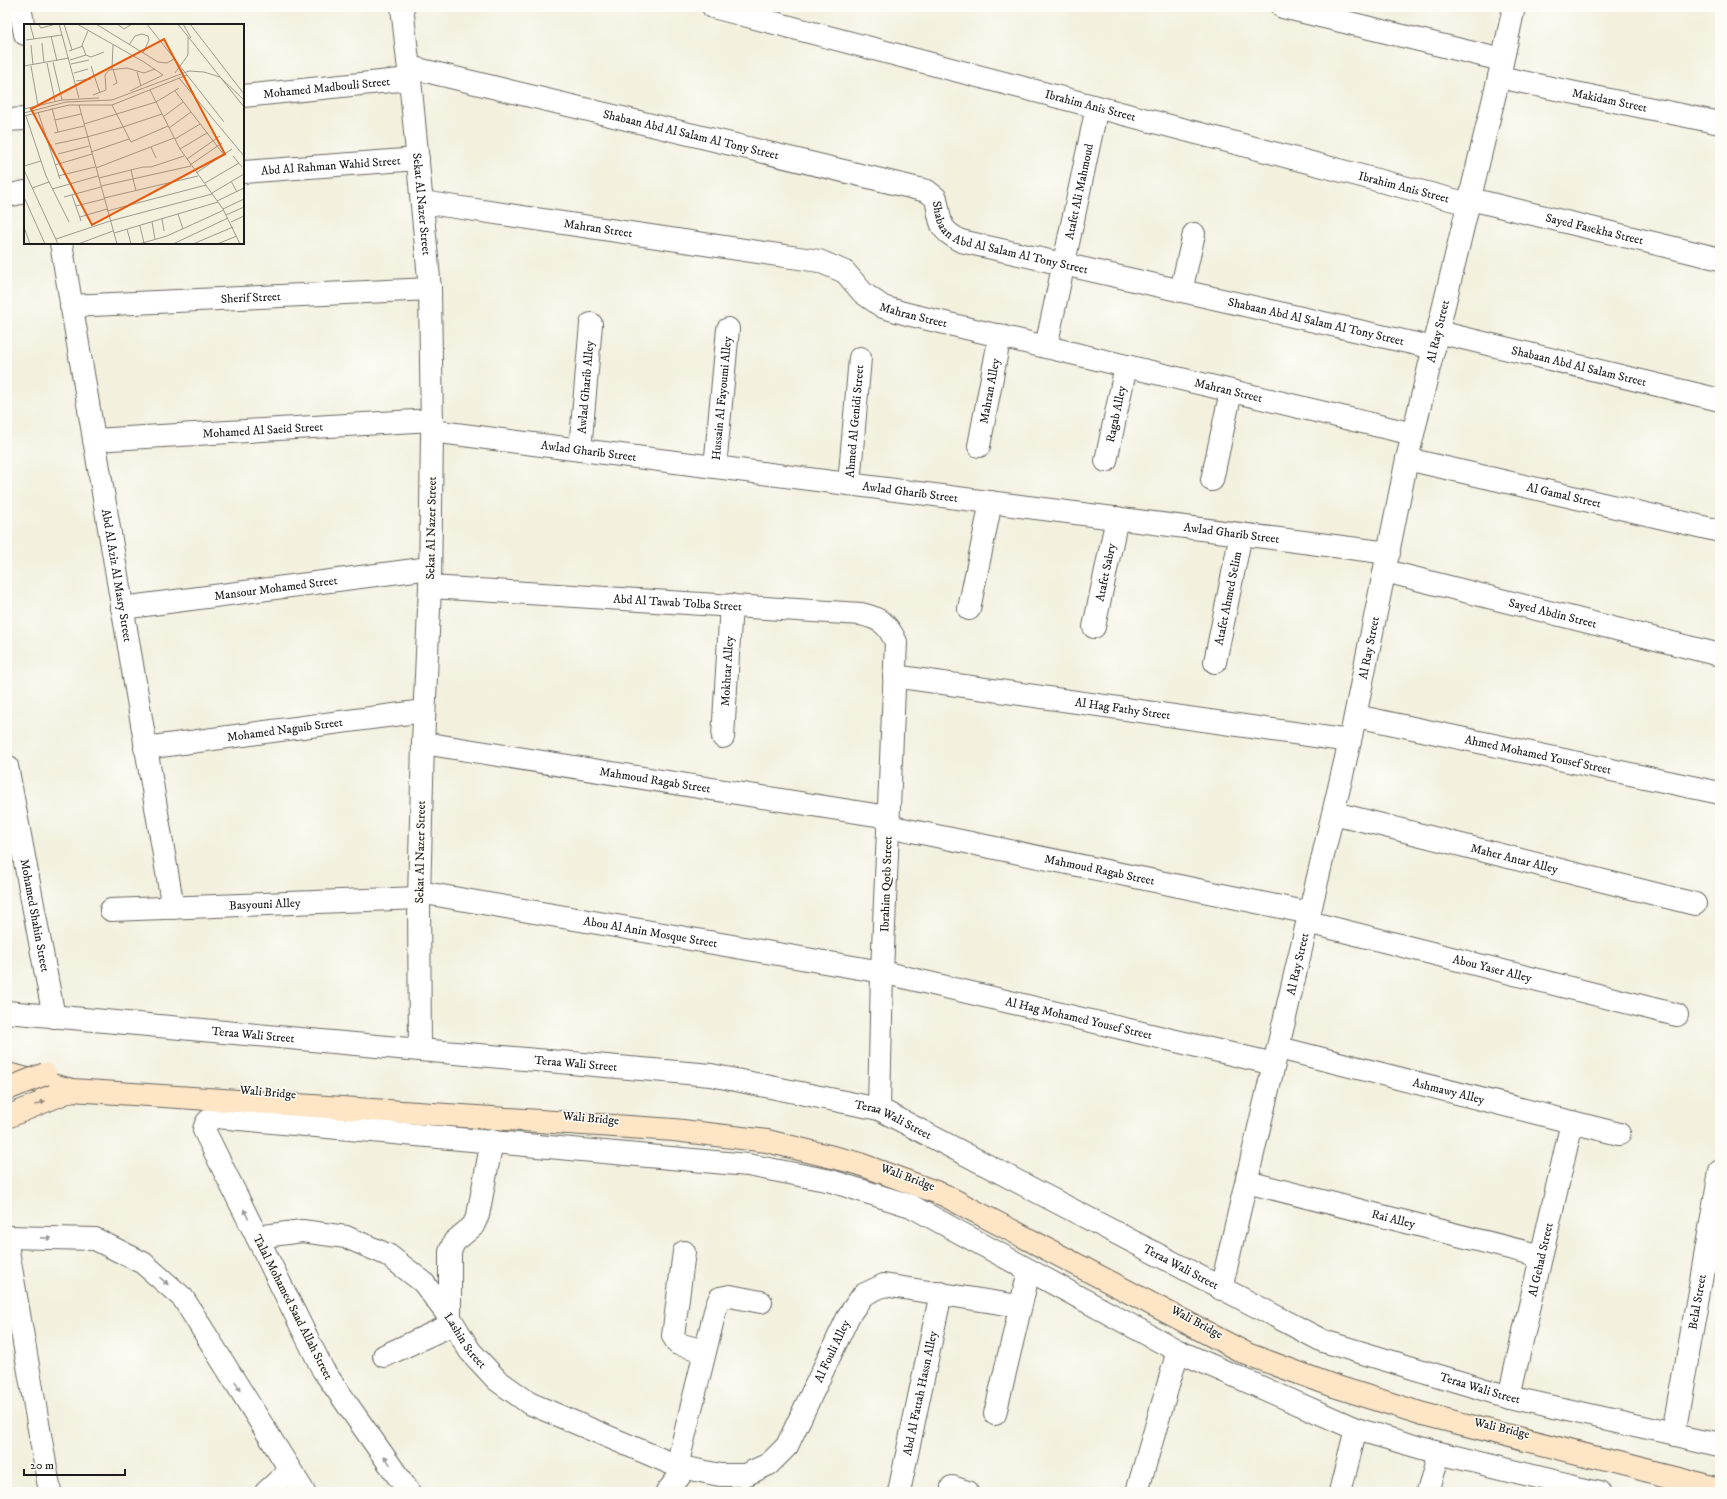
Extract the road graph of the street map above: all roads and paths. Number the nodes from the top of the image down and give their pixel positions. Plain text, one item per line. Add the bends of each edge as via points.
1 (20, 7) edge
2 (402, 7) edge
3 (713, 7) edge
4 (1283, 7) edge
5 (1514, 7) edge
6 (24, 29) edge
7 (1501, 68) junction
8 (410, 73) junction
9 (244, 96) edge
10 (1097, 107) junction
11 (24, 119) edge
12 (7, 120) edge
13 (1720, 123) edge
14 (418, 159) junction
15 (244, 172) edge
16 (24, 192) edge
17 (7, 196) edge
18 (1469, 201) junction
19 (422, 202) junction
20 (1194, 234) dead end
21 (60, 244) edge
22 (1720, 259) edge
23 (1064, 264) junction
24 (430, 289) junction
25 (1181, 291) junction
26 (71, 306) junction
27 (591, 324) dead end
28 (728, 329) dead end
29 (1000, 335) junction
30 (1436, 340) junction
31 (1046, 347) junction
32 (860, 358) dead end
33 (1126, 366) junction
34 (1231, 391) junction
35 (1720, 400) edge
36 (432, 425) junction
37 (1413, 434) junction
38 (94, 440) junction
39 (980, 446) dead end
40 (580, 450) junction
41 (1407, 459) junction
42 (1106, 461) dead end
43 (715, 467) junction
44 (1212, 480) dead end
45 (849, 484) junction
46 (991, 502) junction
47 (1117, 518) junction
48 (1720, 531) edge
49 (1242, 534) junction
50 (1387, 562) junction
51 (430, 577) junction
52 (731, 606) junction
53 (122, 608) junction
54 (969, 609) dead end
55 (1094, 627) dead end
56 (1720, 655) edge
57 (1215, 662) dead end
58 (894, 667) junction
59 (424, 711) junction
60 (1356, 716) junction
61 (723, 737) dead end
62 (1350, 741) junction
63 (423, 743) junction
64 (145, 748) junction
65 (7, 766) edge
66 (1720, 793) edge
67 (1334, 813) junction
68 (888, 822) junction
69 (419, 895) junction
70 (1695, 904) dead end
71 (173, 908) junction
72 (110, 910) dead end
73 (1309, 918) junction
74 (882, 972) junction
75 (7, 1012) edge
76 (1677, 1015) dead end
77 (54, 1017) junction
78 (420, 1050) junction
79 (1276, 1056) junction
80 (7, 1062) edge
81 (7, 1074) edge
82 (45, 1074) junction
83 (7, 1089) edge
84 (72, 1090) junction
85 (879, 1109) junction
86 (7, 1117) edge
87 (1572, 1122) junction
88 (1619, 1134) dead end
89 (492, 1141) junction
90 (1720, 1171) edge
91 (1247, 1182) junction
92 (7, 1237) edge
93 (257, 1237) junction
94 (7, 1246) edge
95 (684, 1252) dead end
96 (1541, 1256) junction
97 (1029, 1271) junction
98 (1221, 1289) junction
99 (941, 1293) junction
100 (761, 1302) dead end
101 (1019, 1306) junction
102 (452, 1321) junction
103 (705, 1351) junction
104 (1178, 1351) junction
105 (384, 1356) dead end
106 (1509, 1397) junction
107 (995, 1414) dead end
108 (1356, 1429) junction
109 (1674, 1434) junction
110 (1720, 1444) edge
111 (1439, 1454) junction
112 (682, 1467) junction
113 (290, 1470) junction
114 (1720, 1479) edge
115 (1720, 1489) edge
116 (50, 1492) edge
117 (266, 1492) edge
118 (304, 1492) edge
119 (409, 1492) edge
120 (668, 1492) edge
121 (899, 1492) edge
122 (1137, 1492) edge
123 (1340, 1492) edge
124 (1428, 1492) edge
125 (1599, 1492) edge

1 - 6 street
2 - 8 street, Sekat Al Nazer Street
3 - 10 street, Ibrahim Anis Street
4 - 7 street, Makidam Street
5 - 7 street, Al Ray Street
7 - 13 street, Makidam Street
7 - 18 street, Al Ray Street
8 - 9 street, Mohamed Madbouli Street
8 - 14 street, Sekat Al Nazer Street
8 - 23 street, Shabaan Abd Al Salam Al Tony Street via 928,191 936,198 940,223 948,235 961,241
10 - 18 street, Ibrahim Anis Street
10 - 23 street, Atafet Ali Mahmoud
11 - 12 street
14 - 15 street, Abd Al Rahman Wahid Street
14 - 19 street, Sekat Al Nazer Street
16 - 17 street
18 - 22 street, Sayed Fasekha Street
18 - 30 street, Al Ray Street
19 - 24 street, Sekat Al Nazer Street
19 - 29 street, Mahran Street via 819,261 845,272 863,293 883,307
20 - 25 street
21 - 26 street, Abd Al Aziz Al Masry Street
23 - 25 street, Shabaan Abd Al Salam Al Tony Street
23 - 31 street, Atafet Ali Mahmoud
24 - 26 street, Sherif Street
24 - 36 street, Sekat Al Nazer Street
25 - 30 street, Shabaan Abd Al Salam Al Tony Street
26 - 38 street, Abd Al Aziz Al Masry Street
27 - 40 street, Awlad Gharib Alley
28 - 43 street, Hussain Al Fayoumi Alley
29 - 31 street, Mahran Street
29 - 39 street, Mahran Alley
30 - 35 street, Shabaan Abd Al Salam Street
30 - 37 street, Al Ray Street
31 - 33 street, Mahran Street
32 - 45 street, Ahmed Al Genidi Street
33 - 34 street, Mahran Street
33 - 42 street, Ragab Alley
34 - 37 street, Mahran Street
34 - 44 street
36 - 38 street, Mohamed Al Saeid Street
36 - 40 street, Awlad Gharib Street
36 - 51 street, Sekat Al Nazer Street
37 - 41 street, Al Ray Street
38 - 53 street, Abd Al Aziz Al Masry Street
40 - 43 street, Awlad Gharib Street
41 - 48 street, Al Gamal Street
41 - 50 street, Al Ray Street
43 - 45 street, Awlad Gharib Street
45 - 46 street, Awlad Gharib Street
46 - 47 street, Awlad Gharib Street
46 - 54 street
47 - 49 street, Awlad Gharib Street
47 - 55 street, Atafet Sabry
49 - 50 street, Awlad Gharib Street
49 - 57 street, Atafet Ahmed Selim
50 - 56 street, Sayed Abdin Street
50 - 60 street, Al Ray Street
51 - 52 street, Abd Al Tawab Tolba Street
51 - 53 street, Mansour Mohamed Street
51 - 59 street, Sekat Al Nazer Street
52 - 58 street, Abd Al Tawab Tolba Street via 861,614 877,618 889,628 896,642
52 - 61 street, Mokhtar Alley
53 - 64 street, Abd Al Aziz Al Masry Street
58 - 62 street, Al Hag Fathy Street
58 - 68 street, Ibrahim Qotb Street
59 - 63 street, Sekat Al Nazer Street
59 - 64 street, Mohamed Naguib Street
60 - 62 street, Al Ray Street
60 - 66 street, Ahmed Mohamed Yousef Street
62 - 67 street, Al Ray Street
63 - 68 street, Mahmoud Ragab Street
63 - 69 street, Sekat Al Nazer Street
64 - 71 street, Abd Al Aziz Al Masry Street
65 - 77 street, Mohamed Shahin Street
67 - 70 street, Maher Antar Alley
67 - 73 street, Al Ray Street
68 - 73 street, Mahmoud Ragab Street
68 - 74 street, Ibrahim Qotb Street
69 - 71 street, Basyouni Alley
69 - 74 street, Abou Al Anin Mosque Street
69 - 78 street, Sekat Al Nazer Street
71 - 72 street, Basyouni Alley
73 - 76 street, Abou Yaser Alley
73 - 79 street, Al Ray Street
74 - 79 street, Al Hag Mohamed Yousef Street
74 - 85 street, Ibrahim Qotb Street
75 - 77 street, Teraa Wali Street
77 - 78 street, Teraa Wali Street
78 - 85 street, Teraa Wali Street via 711,1075
79 - 87 street, Ashmawy Alley
79 - 91 street, Al Ray Street
80 - 82 main road, Wali Bridge
81 - 84 main road, Wali Bridge, bridge
82 - 83 main road, Wali Bridge, bridge
82 - 114 main road, Wali Bridge via 674,1125 775,1138 858,1158 946,1191 1249,1349 1335,1382 1424,1409
86 -> 84 main road, Wali Bridge
84 - 115 main road, Wali Bridge via 674,1130 774,1143 857,1163 944,1195 1247,1354 1334,1386 1422,1414
85 - 98 street, Teraa Wali Street
87 - 88 street, Ashmawy Alley
87 - 96 street, Al Gehad Street
93 -> 89 street, Talal Mohamed Saad Allah Street via 204,1130 210,1119 217,1117
89 - 97 street via 748,1165 831,1181 911,1206
89 - 102 street via 478,1214 473,1226 454,1242 450,1252
90 - 109 street, Belal Street
91 - 96 street, Rai Alley
91 - 98 street, Al Ray Street
92 -> 113 street via 95,1239 143,1263 183,1298
93 - 102 street, Lashin Street via 302,1231 346,1237 388,1255 423,1282
119 -> 93 street, Talal Mohamed Saad Allah Street via 323,1370
94 - 116 street
95 - 103 street via 673,1336 678,1344
96 - 106 street, Al Gehad Street
97 - 101 street
97 - 104 street
98 - 106 street, Teraa Wali Street via 1323,1341
99 - 101 street, Al Fouli Alley
99 - 112 street, Al Fouli Alley via 884,1285 863,1295 849,1315 787,1446 769,1464 745,1475 720,1475
99 - 121 street, Abd Al Fattah Hassn Alley
100 - 103 street via 730,1296 720,1298
101 - 107 street
102 - 105 street
102 - 112 street, Lashin Street via 470,1351 497,1380 529,1403
103 - 112 street
104 - 108 street
104 - 122 street
106 - 109 street, Teraa Wali Street
108 - 111 street
108 - 123 street
109 - 110 street, Teraa Wali Street
111 - 124 street
111 - 125 street
112 - 120 street
113 - 117 street
113 - 118 street

